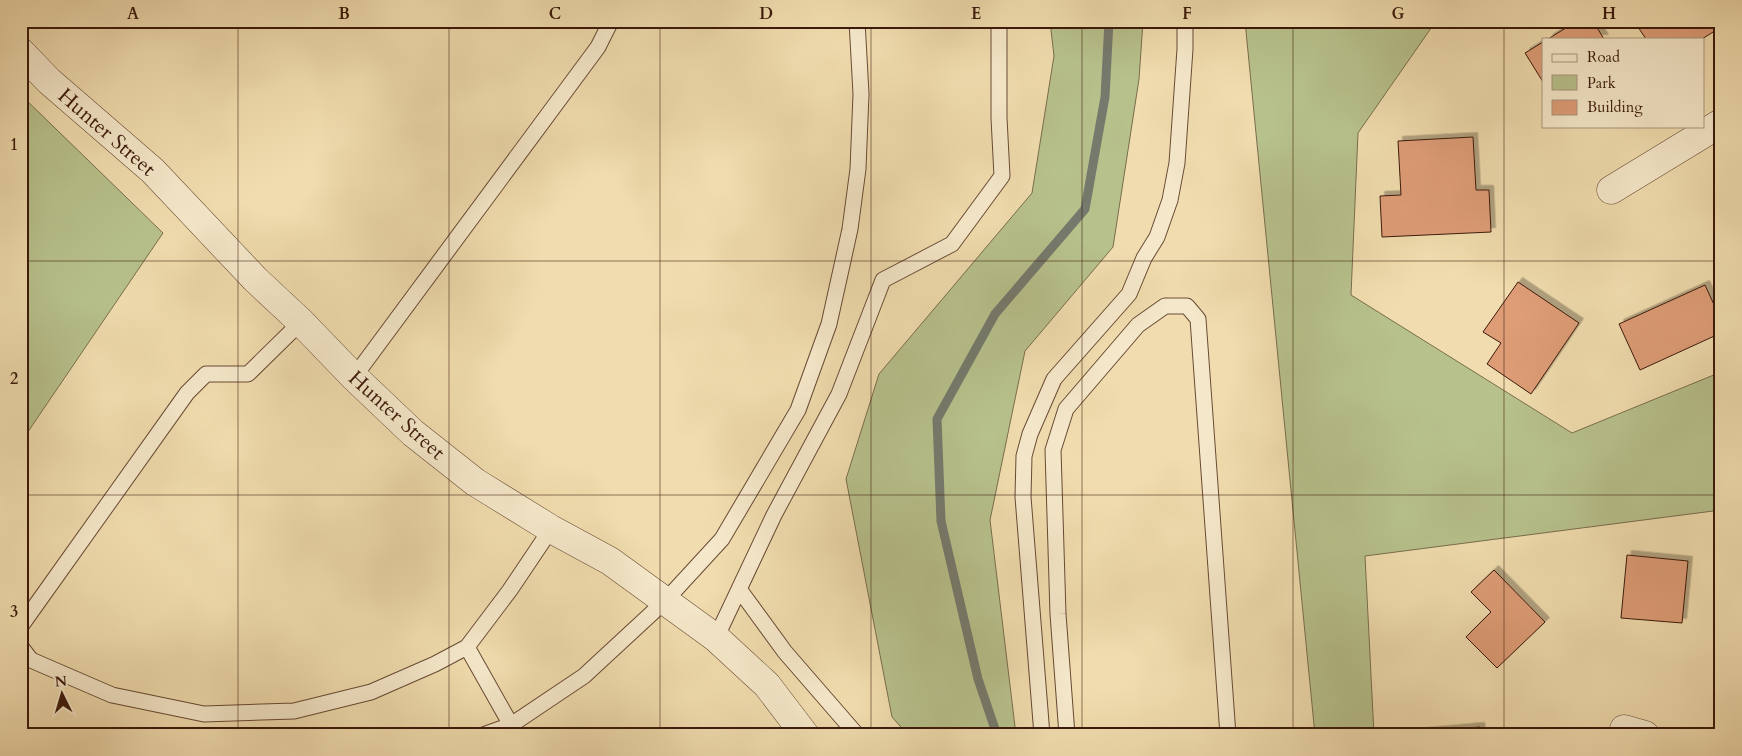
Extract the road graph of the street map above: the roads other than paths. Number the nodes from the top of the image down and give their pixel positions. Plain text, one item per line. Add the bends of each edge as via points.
1 (611, 21) edge
2 (857, 21) edge
3 (999, 21) edge
4 (1185, 21) edge
5 (21, 52) edge
6 (1721, 123) edge
7 (1612, 190) dead end
8 (301, 322) junction
9 (354, 377) junction
10 (551, 529) junction
11 (739, 589) junction
12 (665, 601) junction
13 (21, 626) edge
14 (716, 638) junction
15 (21, 647) edge
16 (467, 647) junction
17 (512, 730) edge
18 (483, 735) edge
19 (805, 735) edge
20 (857, 735) edge
21 (1042, 735) edge
22 (1067, 735) edge
23 (1228, 735) edge

1 - 9 lane via 598,47
2 - 12 lane via 861,94 858,169 850,229 829,324 798,410 722,539
3 - 11 lane via 998,118 1002,176 952,244 883,280 839,394 774,515
4 - 21 lane via 1177,163 1170,200 1157,237 1128,294 1054,379 1024,456 1023,498
5 - 8 street, Hunter Street via 49,81 153,171 255,279
6 - 7 street
8 - 9 street, Hunter Street
8 - 13 lane via 248,374 206,374 186,393
9 - 10 street, Hunter Street via 413,433 474,482
10 - 12 street, Hunter Street via 610,561
10 - 16 lane
11 - 14 lane
11 - 20 lane via 785,652
12 - 14 street, Hunter Street
12 - 17 lane via 584,676
14 - 19 street, Hunter Street via 767,685
15 - 16 lane via 31,660 112,695 204,714 294,711 371,692
16 - 17 lane
17 - 18 lane
22 - 23 lane via 1058,614 1053,450 1066,409 1138,325 1165,306 1187,306 1198,319

